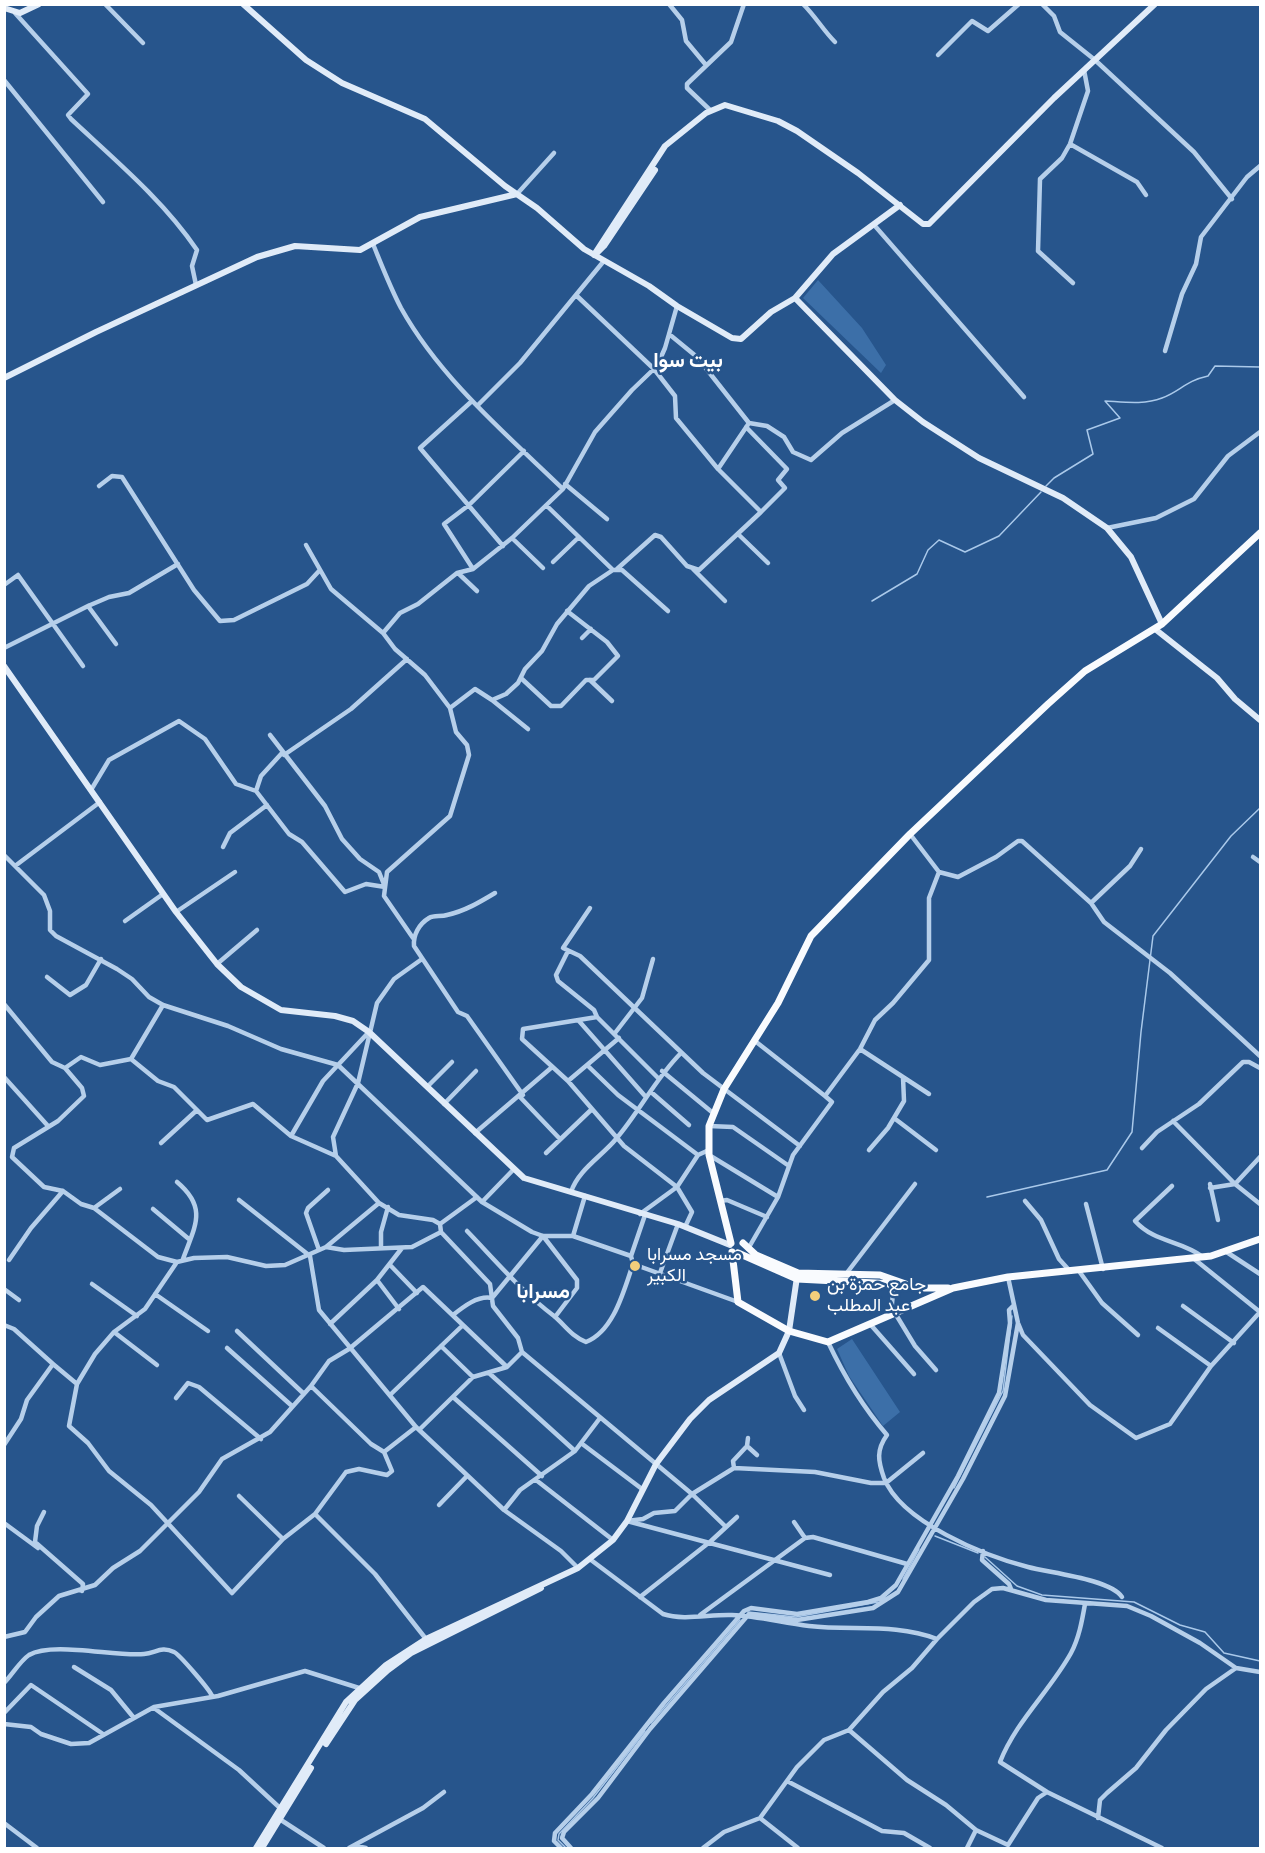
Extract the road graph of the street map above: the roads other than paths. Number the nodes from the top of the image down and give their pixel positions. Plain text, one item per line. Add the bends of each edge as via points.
1 (39, 4) edge
2 (105, 4) edge
3 (243, 4) edge
4 (669, 4) edge
5 (744, 4) edge
6 (804, 4) edge
7 (1019, 4) edge
8 (1042, 4) edge
9 (1155, 4) edge
10 (4, 8) edge
11 (15, 13) junction
12 (836, 42) dead end
13 (143, 44) dead end
14 (938, 55) dead end
15 (1095, 60) junction
16 (706, 65) junction
17 (1084, 70) junction
18 (4, 80) edge
19 (710, 110) junction
20 (1070, 144) junction
21 (554, 153) dead end
22 (1260, 166) edge
23 (517, 194) junction
24 (1146, 195) dead end
25 (1232, 198) junction
26 (103, 202) dead end
27 (900, 205) junction
28 (875, 226) junction
29 (373, 244) junction
30 (594, 255) junction
31 (603, 262) junction
32 (1073, 284) dead end
33 (196, 285) junction
34 (577, 296) junction
35 (795, 298) junction
36 (676, 306) junction
37 (669, 334) junction
38 (1165, 351) dead end
39 (654, 369) junction
40 (4, 378) edge
41 (1024, 397) dead end
42 (895, 400) junction
43 (472, 401) junction
44 (477, 406) junction
45 (747, 425) junction
46 (1260, 432) edge
47 (524, 451) junction
48 (718, 469) junction
49 (99, 486) dead end
50 (564, 486) junction
51 (469, 505) junction
52 (547, 506) junction
53 (761, 512) junction
54 (607, 519) dead end
55 (1107, 528) junction
56 (1260, 533) edge
57 (738, 534) junction
58 (579, 537) junction
59 (512, 538) junction
60 (306, 544) dead end
61 (502, 546) junction
62 (553, 562) dead end
63 (768, 563) dead end
64 (178, 564) junction
65 (543, 568) dead end
66 (473, 569) junction
67 (615, 569) junction
68 (692, 569) junction
69 (319, 571) junction
70 (458, 573) junction
71 (4, 585) edge
72 (477, 591) dead end
73 (725, 601) dead end
74 (88, 606) junction
75 (567, 611) junction
76 (668, 611) dead end
77 (1162, 624) junction
78 (52, 625) junction
79 (591, 629) junction
80 (1155, 629) junction
81 (383, 633) junction
82 (582, 638) dead end
83 (116, 644) dead end
84 (4, 648) edge
85 (406, 659) junction
86 (4, 666) edge
87 (83, 666) dead end
88 (522, 679) junction
89 (590, 680) junction
90 (492, 700) junction
91 (612, 701) dead end
92 (450, 708) junction
93 (1260, 720) edge
94 (528, 729) dead end
95 (270, 735) dead end
96 (283, 754) junction
97 (91, 790) junction
98 (256, 791) junction
99 (99, 802) junction
100 (267, 805) junction
101 (910, 834) junction
102 (223, 847) dead end
103 (1141, 849) dead end
104 (4, 855) edge
105 (1253, 857) dead end
106 (1260, 862) edge
107 (15, 866) junction
108 (235, 872) dead end
109 (939, 872) junction
110 (385, 887) junction
111 (495, 893) dead end
112 (164, 894) junction
113 (1091, 903) junction
114 (590, 908) dead end
115 (176, 912) junction
116 (125, 921) dead end
117 (257, 930) dead end
118 (413, 938) junction
119 (568, 951) junction
120 (101, 958) junction
121 (653, 958) dead end
122 (422, 959) junction
123 (217, 964) junction
124 (47, 977) dead end
125 (4, 1004) edge
126 (163, 1005) junction
127 (636, 1009) junction
128 (597, 1017) junction
129 (579, 1021) junction
130 (369, 1032) junction
131 (615, 1033) junction
132 (619, 1038) junction
133 (755, 1041) junction
134 (860, 1049) junction
135 (604, 1050) junction
136 (681, 1053) junction
137 (1260, 1056) edge
138 (132, 1059) junction
139 (452, 1062) dead end
140 (338, 1065) junction
141 (587, 1065) junction
142 (65, 1068) junction
143 (551, 1068) junction
144 (1260, 1068) edge
145 (477, 1071) dead end
146 (662, 1071) junction
147 (4, 1077) edge
148 (903, 1077) junction
149 (658, 1078) junction
150 (568, 1081) junction
151 (358, 1083) junction
152 (427, 1087) junction
153 (724, 1089) junction
154 (651, 1092) junction
155 (929, 1094) dead end
156 (521, 1096) junction
157 (645, 1096) junction
158 (825, 1096) junction
159 (444, 1104) junction
160 (592, 1109) junction
161 (197, 1110) junction
162 (636, 1110) junction
163 (713, 1113) junction
164 (894, 1118) junction
165 (1173, 1121) junction
166 (689, 1125) dead end
167 (48, 1126) junction
168 (709, 1126) junction
169 (475, 1133) junction
170 (291, 1136) junction
171 (618, 1137) junction
172 (560, 1139) junction
173 (161, 1143) dead end
174 (800, 1146) junction
175 (1142, 1148) dead end
176 (869, 1150) dead end
177 (936, 1150) dead end
178 (546, 1153) dead end
179 (709, 1153) junction
180 (698, 1155) junction
181 (336, 1156) junction
182 (1260, 1157) edge
183 (789, 1166) junction
184 (513, 1170) junction
185 (177, 1182) dead end
186 (915, 1184) dead end
187 (1235, 1184) junction
188 (1172, 1185) dead end
189 (677, 1187) junction
190 (120, 1189) dead end
191 (328, 1190) dead end
192 (63, 1191) junction
193 (571, 1192) junction
194 (477, 1197) junction
195 (585, 1197) junction
196 (778, 1197) junction
197 (239, 1200) dead end
198 (720, 1201) junction
199 (1025, 1201) dead end
200 (482, 1202) junction
201 (379, 1203) junction
202 (1086, 1204) dead end
203 (1260, 1204) edge
204 (388, 1207) junction
205 (94, 1208) junction
206 (153, 1209) dead end
207 (643, 1215) junction
208 (767, 1216) junction
209 (1218, 1220) dead end
210 (440, 1224) junction
211 (678, 1224) junction
212 (686, 1227) junction
213 (467, 1231) dead end
214 (441, 1232) junction
215 (543, 1236) junction
216 (573, 1236) junction
217 (1260, 1239) edge
218 (190, 1240) junction
219 (743, 1243) junction
220 (326, 1247) junction
221 (381, 1248) junction
222 (402, 1248) junction
223 (733, 1248) junction
224 (319, 1250) junction
225 (748, 1250) junction
226 (1225, 1251) junction
227 (310, 1256) junction
228 (631, 1256) junction
229 (1203, 1257) junction
230 (1193, 1258) junction
231 (9, 1260) dead end
232 (180, 1260) junction
233 (633, 1264) junction
234 (391, 1266) junction
235 (1103, 1269) junction
236 (1079, 1271) junction
237 (1071, 1272) junction
238 (660, 1273) junction
239 (1260, 1274) edge
240 (845, 1275) junction
241 (510, 1276) junction
242 (798, 1276) junction
243 (1008, 1277) junction
244 (377, 1280) junction
245 (887, 1283) junction
246 (92, 1284) dead end
247 (903, 1284) junction
248 (953, 1288) junction
249 (4, 1290) edge
250 (417, 1293) junction
251 (155, 1294) junction
252 (492, 1298) junction
253 (19, 1300) dead end
254 (738, 1302) junction
255 (1014, 1305) junction
256 (1184, 1306) dead end
257 (399, 1309) junction
258 (1260, 1312) edge
259 (893, 1314) junction
260 (453, 1315) junction
261 (137, 1316) junction
262 (555, 1317) junction
263 (1017, 1323) junction
264 (330, 1324) junction
265 (870, 1324) junction
266 (4, 1325) edge
267 (463, 1325) junction
268 (1158, 1328) dead end
269 (208, 1331) dead end
270 (237, 1331) dead end
271 (789, 1331) junction
272 (114, 1332) junction
273 (1137, 1335) dead end
274 (828, 1342) junction
275 (1234, 1343) junction
276 (441, 1346) junction
277 (227, 1347) dead end
278 (350, 1349) junction
279 (522, 1352) junction
280 (779, 1353) junction
281 (53, 1364) junction
282 (157, 1365) dead end
283 (1211, 1366) junction
284 (507, 1367) junction
285 (936, 1370) dead end
286 (489, 1373) junction
287 (914, 1374) dead end
288 (473, 1377) junction
289 (77, 1383) junction
290 (311, 1386) junction
291 (304, 1394) junction
292 (390, 1395) junction
293 (453, 1397) junction
294 (176, 1398) dead end
295 (292, 1406) junction
296 (804, 1410) dead end
297 (600, 1418) junction
298 (417, 1428) junction
299 (4, 1432) edge
300 (10, 1437) junction
301 (748, 1438) dead end
302 (261, 1439) junction
303 (581, 1443) junction
304 (4, 1445) edge
305 (747, 1446) junction
306 (574, 1450) junction
307 (384, 1452) junction
308 (923, 1453) dead end
309 (757, 1455) dead end
310 (656, 1464) junction
311 (734, 1468) junction
312 (467, 1476) junction
313 (542, 1476) junction
314 (536, 1480) junction
315 (886, 1483) junction
316 (642, 1489) junction
317 (692, 1494) junction
318 (239, 1496) dead end
319 (439, 1505) dead end
320 (504, 1510) junction
321 (44, 1512) dead end
322 (315, 1514) junction
323 (737, 1517) dead end
324 (627, 1521) junction
325 (4, 1522) edge
326 (794, 1522) dead end
327 (168, 1525) junction
328 (932, 1526) junction
329 (726, 1527) junction
330 (805, 1538) junction
331 (283, 1539) junction
332 (613, 1540) junction
333 (711, 1542) junction
334 (40, 1549) junction
335 (983, 1551) junction
336 (774, 1559) junction
337 (591, 1560) junction
338 (908, 1564) junction
339 (578, 1569) junction
340 (830, 1575) dead end
341 (544, 1586) junction
342 (1011, 1589) junction
343 (82, 1591) junction
344 (640, 1597) junction
345 (1122, 1597) dead end
346 (1085, 1604) junction
347 (700, 1615) junction
348 (740, 1616) junction
349 (747, 1616) junction
350 (4, 1637) edge
351 (426, 1639) junction
352 (937, 1639) junction
353 (74, 1667) dead end
354 (1236, 1668) junction
355 (1260, 1672) edge
356 (4, 1683) edge
357 (359, 1688) junction
358 (213, 1696) junction
359 (154, 1707) junction
360 (4, 1713) edge
361 (134, 1718) junction
362 (5, 1724) edge
363 (648, 1727) junction
364 (849, 1730) junction
365 (103, 1734) junction
366 (787, 1781) junction
367 (444, 1792) dead end
368 (1047, 1792) junction
369 (281, 1809) junction
370 (760, 1818) junction
371 (1098, 1818) junction
372 (281, 1820) junction
373 (4, 1823) edge
374 (976, 1830) junction
375 (356, 1845) junction
376 (37, 1848) edge
377 (256, 1848) edge
378 (262, 1848) edge
379 (324, 1848) edge
380 (349, 1848) edge
381 (366, 1848) edge
382 (561, 1848) edge
383 (571, 1848) edge
384 (703, 1848) edge
385 (798, 1848) edge
386 (930, 1848) edge
387 (967, 1848) edge
388 (1162, 1848) edge

1 - 11 street
2 - 13 street
3 - 23 street via 306,60 342,83 425,118
4 - 16 street via 682,20 686,41
5 - 16 street via 731,42
6 - 12 street
7 - 14 street via 988,31 972,21
8 - 15 street via 1054,16 1060,32
9 - 15 street
10 - 11 street
11 - 33 street via 88,94 68,115 71,119 159,204 197,250 192,266
15 - 17 street
15 - 25 street via 1194,152
16 - 19 street via 687,88
17 - 20 street via 1088,91
17 - 27 street via 929,224 923,224
18 - 26 street
19 - 27 street via 731,106 788,126
19 - 30 street via 670,142 651,178
20 - 24 street via 1137,182
20 - 32 street via 1062,158 1040,179 1037,243 1038,251
21 - 23 street
22 - 25 street
23 - 29 street via 420,217
23 - 30 street
25 - 38 street via 1201,237 1196,264 1182,294
27 - 28 street
28 - 35 street via 826,260
28 - 41 street
29 - 33 street via 350,250 295,246 257,257
29 - 43 street via 405,315
30 - 31 street
31 - 34 street
31 - 36 street via 649,286
33 - 40 street
34 - 39 street
34 - 44 street
35 - 36 street via 736,340
35 - 42 street
36 - 37 street
37 - 39 street
37 - 45 street via 697,357
39 - 48 street via 675,396 676,417
39 - 50 street via 595,432
42 - 45 street via 842,433 811,460 793,452 784,437 767,426
42 - 55 street via 970,453 1063,498
43 - 44 street
43 - 51 street via 420,448
44 - 47 street
45 - 48 street
45 - 53 street via 787,469 778,480 785,488
46 - 55 street via 1228,456 1194,500 1156,518
47 - 50 street
47 - 51 street
48 - 53 street
49 - 64 street via 112,476 122,477
50 - 52 street
50 - 54 street
51 - 61 street
51 - 66 street via 444,524
52 - 58 street
52 - 59 street
53 - 57 street
55 - 77 street via 1131,557
56 - 77 main road
57 - 63 street
57 - 68 street via 703,567
58 - 62 street
58 - 67 street
59 - 61 street
59 - 65 street
60 - 69 street
61 - 66 street
64 - 69 street via 220,621 234,620 307,585
64 - 74 street via 129,593
66 - 70 street
67 - 68 street via 655,535
67 - 75 street via 589,586
67 - 76 street
68 - 73 street
69 - 81 street via 331,589
70 - 72 street
70 - 81 street via 400,614
71 - 78 street via 18,575
74 - 78 street
74 - 83 street
75 - 79 street
75 - 88 street via 542,651 525,669
77 - 80 main road
78 - 84 street
78 - 87 street
79 - 82 street
79 - 89 street via 618,656
80 - 93 street via 1217,678
80 - 101 main road via 1085,671
81 - 85 street
85 - 92 street via 425,675
85 - 96 street via 351,709
86 - 97 street
88 - 89 street via 551,706 561,705
88 - 90 street via 506,694
89 - 91 street
90 - 92 street via 476,689
90 - 94 street
92 - 110 street via 456,732 469,754 450,816 387,872
95 - 96 street
96 - 98 street via 261,776
96 - 110 street via 325,806 342,839 379,872
97 - 98 street via 109,760 179,722 205,739 236,784
97 - 99 street
98 - 100 street
99 - 107 street
99 - 112 street
100 - 102 street via 230,833
100 - 110 street via 345,892 366,884
101 - 109 street
101 - 133 main road via 819,926
103 - 113 street via 1130,866
104 - 107 street
105 - 106 street
107 - 120 street via 44,894 50,911 50,930
108 - 115 street
109 - 113 street via 958,877 1022,841
109 - 134 street via 929,898 929,960 875,1020
110 - 118 street via 384,896
111 - 118 street via 475,906 430,917
112 - 115 street
112 - 116 street
113 - 137 street via 1104,922 1170,973
114 - 119 street via 563,945
115 - 123 street
117 - 123 street
118 - 122 street
119 - 127 street via 580,956
119 - 128 street via 556,975 558,981 594,1010
120 - 124 street via 86,985 70,995
120 - 126 street
121 - 127 street via 647,986
122 - 130 street via 384,989
122 - 156 street via 458,1012 467,1016
123 - 130 street via 241,987 281,1010 335,1016
125 - 142 street via 52,1062
126 - 138 street
126 - 140 street via 228,1026 281,1049
127 - 131 street
127 - 136 street
128 - 129 street
128 - 131 street
129 - 135 street
129 - 143 street via 523,1029 522,1039
130 - 140 street
130 - 151 street
130 - 152 street
131 - 132 street
132 - 135 street
132 - 149 street
133 - 153 main road
133 - 158 street
134 - 148 street
134 - 158 street
135 - 141 street
135 - 157 street
136 - 146 street
136 - 153 street
138 - 142 street via 100,1065 81,1057
138 - 161 street via 158,1081 174,1086
139 - 152 street
140 - 151 street
140 - 170 street via 323,1081
141 - 150 street
141 - 162 street
142 - 167 street via 84,1095
143 - 150 street
143 - 156 street
144 - 165 street via 1243,1062 1199,1104
145 - 159 street
146 - 149 street
146 - 163 street
147 - 167 street
148 - 155 street
148 - 164 street via 904,1101
149 - 154 street
150 - 160 street
151 - 181 street via 333,1137
151 - 194 street
152 - 159 street
153 - 163 main road
153 - 174 street
154 - 157 street
154 - 166 street
156 - 169 street
156 - 172 street
157 - 162 street
158 - 174 street via 832,1102
159 - 169 street
160 - 171 street
160 - 172 street
161 - 170 street via 211,1120 253,1104
161 - 173 street
162 - 171 street
162 - 180 street
163 - 168 main road
164 - 176 street
164 - 177 street
165 - 175 street
165 - 187 street
167 - 192 street via 14,1148 12,1157 44,1187
168 - 179 main road
168 - 183 street via 733,1127
169 - 184 street
170 - 181 street
171 - 189 street
171 - 193 street via 574,1182
172 - 178 street
174 - 183 street
179 - 180 street
179 - 196 street
179 - 198 main road
180 - 189 street
181 - 201 street
182 - 187 street
183 - 196 street
184 - 193 street via 535,1184
184 - 200 street
185 - 218 street via 197,1207
186 - 240 street
187 - 203 street
187 - 209 street via 1210,1186
188 - 229 street via 1135,1221 1152,1237
189 - 207 street
189 - 212 street via 692,1212
190 - 205 street
191 - 224 street via 306,1213
192 - 205 street
192 - 231 street
193 - 195 street
194 - 200 street
194 - 210 street
195 - 207 street
195 - 216 street
196 - 208 street
197 - 227 street
198 - 208 street via 727,1200
198 - 223 main road
199 - 237 street via 1041,1220 1059,1259
200 - 215 street
201 - 204 street
201 - 220 street
202 - 235 street
204 - 210 street via 399,1215
204 - 221 street
205 - 232 street via 158,1257
206 - 218 street
207 - 211 street
207 - 228 street
208 - 225 street
210 - 214 street
211 - 212 street
211 - 238 street
212 - 223 street
213 - 241 street
214 - 222 street
214 - 252 street via 490,1284
215 - 216 street
215 - 241 street
215 - 262 street via 577,1280 577,1288
216 - 228 street
217 - 226 main road
218 - 232 street
219 - 223 main road via 737,1240
219 - 223 main road via 743,1250
219 - 225 main road
220 - 221 street
220 - 224 street
221 - 222 street
222 - 234 street
223 - 242 main road
223 - 254 main road
224 - 227 street
225 - 242 main road
226 - 229 main road
226 - 239 street
227 - 232 street via 285,1265 266,1266 227,1257
227 - 264 street via 319,1310
228 - 233 street
229 - 230 main road
230 - 235 main road
230 - 258 street
232 - 251 street
233 - 238 street
233 - 262 street via 618,1305 595,1339 586,1342 574,1337
234 - 244 street
234 - 250 street
235 - 236 main road
236 - 237 main road
236 - 273 street via 1102,1303
237 - 243 main road
238 - 254 street
240 - 242 main road
240 - 247 main road via 880,1275
241 - 252 street
241 - 262 street via 540,1308
242 - 245 main road
242 - 271 street
243 - 248 main road
243 - 255 street
244 - 257 street
244 - 264 street
245 - 247 main road
245 - 259 street via 893,1293
246 - 261 street
247 - 248 main road
248 - 259 main road
249 - 253 street
250 - 257 street
250 - 260 street via 423,1287
251 - 261 street
251 - 269 street
252 - 260 street via 473,1302
252 - 279 street via 493,1306 518,1338
254 - 271 main road
255 - 263 street
255 - 328 street via 1009,1310 999,1393
256 - 275 street
257 - 278 street
258 - 275 street
259 - 265 main road
259 - 285 street
260 - 267 street
261 - 272 street
263 - 283 street via 1023,1335 1090,1405 1136,1437 1170,1424
263 - 328 street via 1005,1396 963,1479
264 - 278 street
265 - 274 main road
265 - 287 street
266 - 281 street via 14,1329
267 - 276 street
267 - 284 street
268 - 283 street
270 - 291 street
271 - 274 main road
271 - 280 street
272 - 282 street
272 - 289 street via 94,1354
274 - 315 street via 842,1373 887,1435 879,1452
275 - 283 street
276 - 288 street
276 - 292 street
277 - 295 street
278 - 290 street via 329,1361
278 - 292 street
279 - 284 street
279 - 297 street
280 - 296 street
280 - 310 street via 709,1400
281 - 289 street
281 - 300 street via 27,1400
284 - 286 street
286 - 288 street
286 - 306 street
288 - 293 street
289 - 327 street via 69,1426 109,1471 151,1505
290 - 291 street
290 - 307 street
291 - 295 street
292 - 298 street
293 - 298 street
293 - 313 street
294 - 302 street via 188,1383 199,1387
295 - 302 street
297 - 303 street
297 - 310 street
298 - 307 street
298 - 312 street
299 - 300 street
300 - 304 street
301 - 305 street
302 - 327 street via 222,1459 199,1492
303 - 306 street
303 - 316 street
305 - 309 street
305 - 311 street via 734,1461
306 - 313 street
307 - 322 street via 392,1471 387,1475 359,1469 346,1472
308 - 315 street
310 - 316 street
310 - 317 street
311 - 315 street via 815,1472
311 - 317 street
312 - 319 street
312 - 320 street
313 - 314 street
314 - 320 street via 520,1490
314 - 332 street
315 - 328 street via 909,1511
316 - 324 street
317 - 324 street via 675,1511
317 - 329 street
318 - 331 street
320 - 339 street via 561,1551
321 - 334 street via 35,1542
322 - 331 street
322 - 351 street via 375,1574
323 - 329 street
324 - 332 street
324 - 333 street
325 - 334 street
326 - 330 street
327 - 331 street via 232,1593
327 - 343 street via 95,1585
328 - 335 street
328 - 338 street
328 - 349 street via 903,1586 879,1606 797,1620 752,1613
329 - 333 street
330 - 336 street
330 - 338 street
332 - 337 street
333 - 336 street
333 - 344 street
334 - 343 street via 83,1584
335 - 342 street via 982,1560
335 - 345 street via 1025,1567 1109,1586
336 - 340 street
336 - 347 street
337 - 339 street
337 - 344 street
338 - 348 street via 896,1585 875,1600 797,1614 751,1608
339 - 341 street
341 - 351 street
341 - 372 street via 411,1653 373,1683 348,1709
342 - 346 street via 1038,1599
342 - 352 street via 992,1589
343 - 350 street via 59,1596 25,1632
344 - 347 street via 675,1618
346 - 354 street via 1127,1606 1151,1616
346 - 368 street via 1071,1653 1017,1729 1000,1762
347 - 348 street
348 - 349 street
348 - 363 street
349 - 352 street via 811,1626 904,1629
349 - 363 street
351 - 357 street
352 - 364 street
353 - 361 street via 111,1690
354 - 355 street
354 - 371 street via 1206,1689 1136,1768 1100,1800
356 - 358 street via 30,1655 49,1650 144,1654 162,1648 177,1653
357 - 358 street via 305,1671
357 - 369 street via 346,1702
358 - 359 street
359 - 361 street
359 - 369 street via 239,1770
360 - 365 street via 31,1685
361 - 365 street
362 - 365 street via 31,1727 71,1744 89,1743
363 - 382 street via 555,1833 554,1841
363 - 383 street via 598,1798 562,1835
364 - 366 street via 824,1740
364 - 374 street via 907,1780
366 - 370 street
366 - 386 street via 882,1831 904,1833
367 - 375 street
368 - 371 street
368 - 374 street via 1038,1798 1008,1845
369 - 377 street
370 - 384 street via 724,1832
370 - 385 street
371 - 388 street
372 - 378 street
372 - 379 street
373 - 376 street
374 - 387 street
375 - 380 street
375 - 381 street

